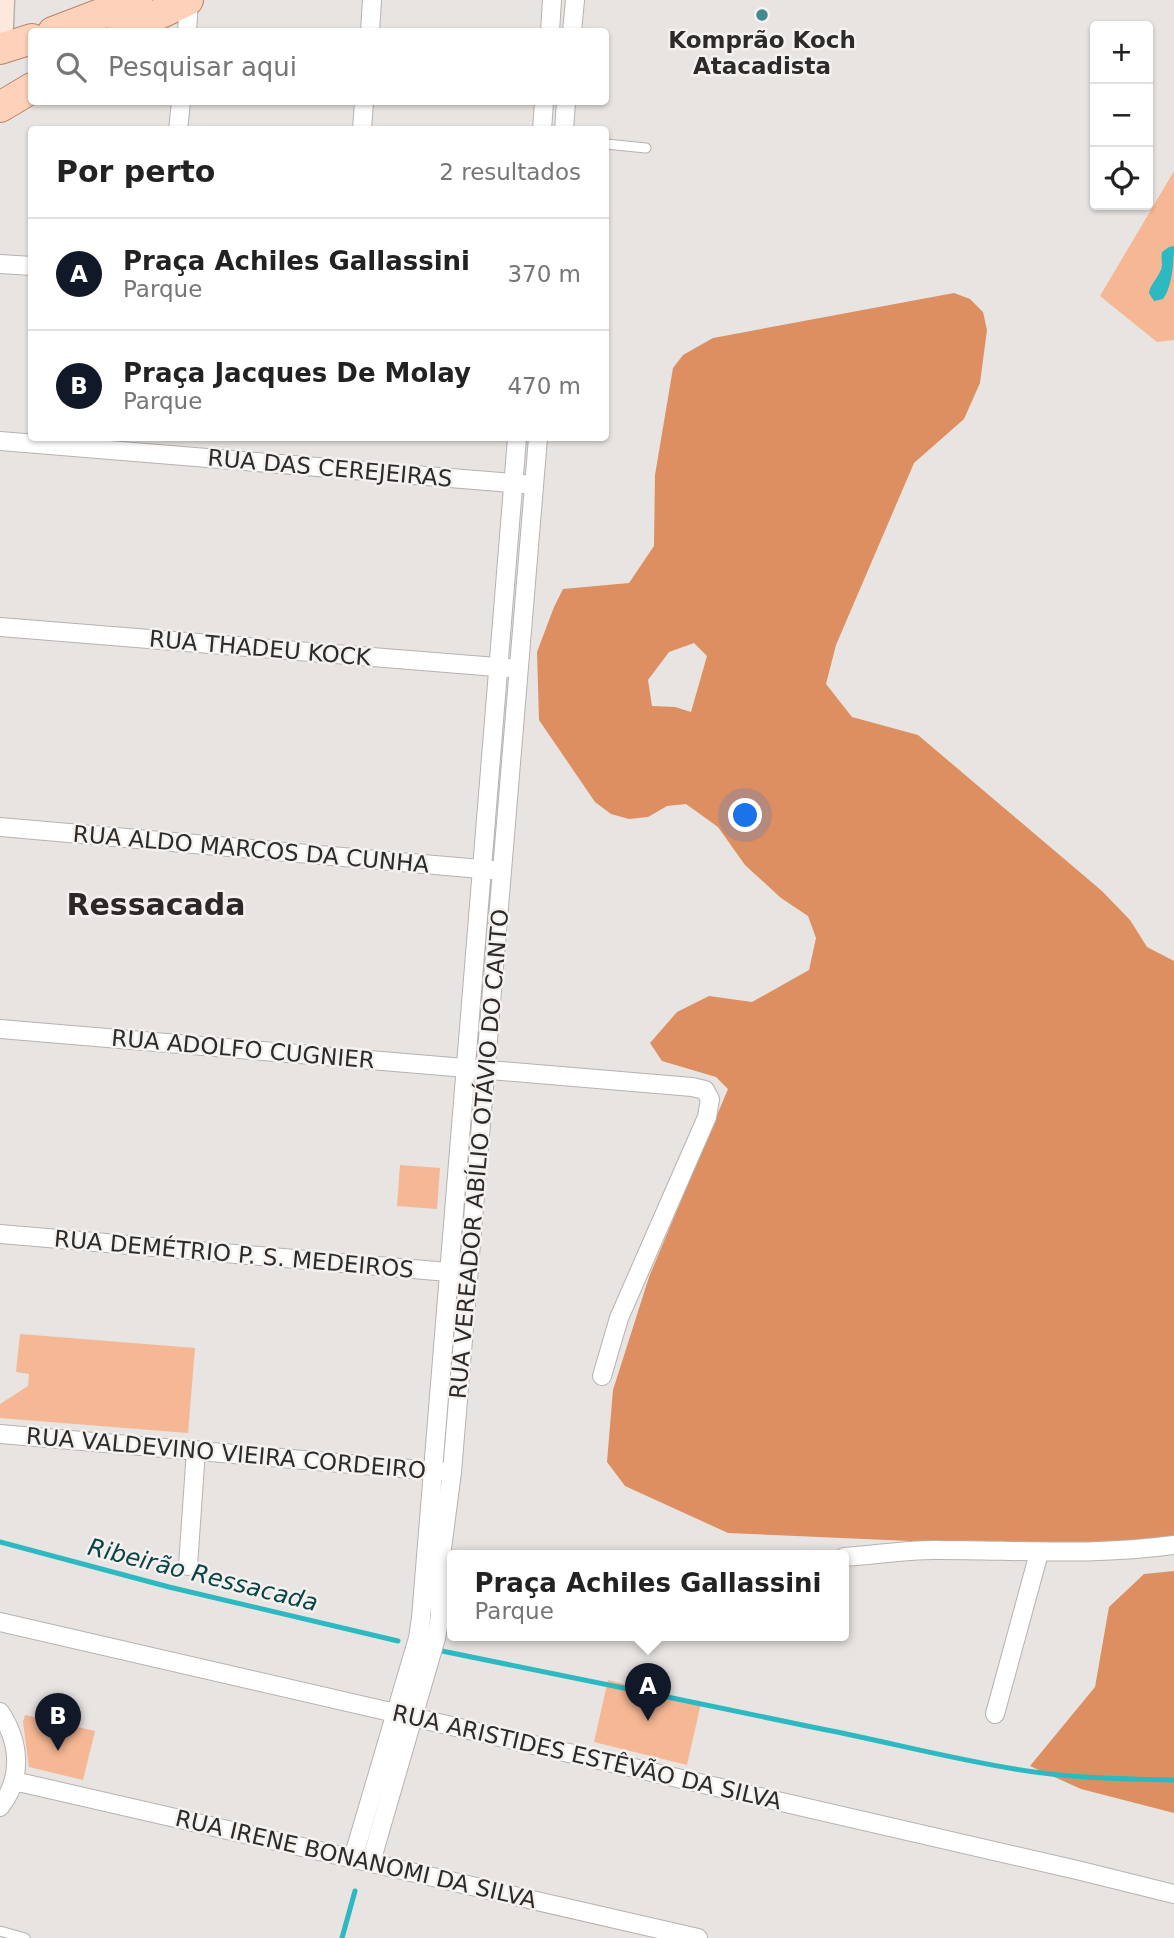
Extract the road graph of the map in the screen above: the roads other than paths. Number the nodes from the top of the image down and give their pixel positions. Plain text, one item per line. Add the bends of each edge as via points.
1 (1, 0) edge
2 (138, 0) edge
3 (189, 0) edge
4 (372, 0) edge
5 (552, 0) edge
6 (575, 0) edge
7 (89, 10) edge
8 (0, 26) edge
9 (60, 28) edge
10 (130, 28) edge
11 (187, 28) edge
12 (370, 28) edge
13 (550, 28) edge
14 (572, 28) edge
15 (28, 40) edge
16 (0, 49) edge
17 (28, 90) edge
18 (181, 105) edge
19 (364, 105) edge
20 (0, 107) edge
21 (543, 116) edge
22 (565, 116) edge
23 (178, 126) edge
24 (362, 126) edge
25 (609, 144) edge
26 (646, 148) dead end
27 (0, 264) edge
28 (28, 266) edge
29 (0, 441) edge
30 (517, 441) edge
31 (538, 441) edge
32 (513, 484) junction
33 (534, 485) junction
34 (0, 627) edge
35 (498, 667) junction
36 (519, 669) junction
37 (0, 827) edge
38 (482, 869) junction
39 (502, 871) junction
40 (0, 1029) edge
41 (466, 1067) junction
42 (486, 1069) junction
43 (0, 1234) edge
44 (449, 1272) junction
45 (469, 1274) junction
46 (602, 1376) dead end
47 (0, 1434) edge
48 (196, 1450) junction
49 (433, 1471) junction
50 (452, 1472) junction
51 (1174, 1545) edge
52 (1039, 1553) junction
53 (849, 1558) edge
54 (439, 1565) edge
55 (188, 1566) dead end
56 (0, 1622) edge
57 (0, 1712) edge
58 (405, 1714) junction
59 (995, 1714) dead end
60 (14, 1781) junction
61 (0, 1807) edge
62 (362, 1860) junction
63 (1174, 1894) edge
64 (0, 1931) edge
65 (26, 1938) edge
66 (698, 1938) edge

1 - 8 main road
2 - 7 main road
3 - 10 main road
3 - 11 street
4 - 12 street
5 - 13 street
6 - 14 street
7 - 9 main road
15 - 16 main road
17 - 20 main road
18 - 23 street
19 - 24 street
21 - 22 street
25 - 26 lane
27 - 28 street
29 - 32 street, RUA DAS CEREJEIRAS
30 - 32 street, RUA VEREADOR ABÍLIO OTÁVIO DO CANTO
31 - 33 street, RUA VEREADOR ABÍLIO OTÁVIO DO CANTO
32 - 33 street, RUA DAS CEREJEIRAS
32 - 35 street, RUA VEREADOR ABÍLIO OTÁVIO DO CANTO
33 - 36 street, RUA VEREADOR ABÍLIO OTÁVIO DO CANTO
34 - 35 street, RUA THADEU KOCK
35 - 36 street, RUA THADEU KOCK
35 - 38 street, RUA VEREADOR ABÍLIO OTÁVIO DO CANTO
36 - 39 street, RUA VEREADOR ABÍLIO OTÁVIO DO CANTO
37 - 38 street, RUA ALDO MARCOS DA CUNHA
38 - 39 street, RUA ALDO MARCOS DA CUNHA
38 - 41 street, RUA VEREADOR ABÍLIO OTÁVIO DO CANTO
39 - 42 street, RUA VEREADOR ABÍLIO OTÁVIO DO CANTO
40 - 41 street, RUA ADOLFO CUGNIER
41 - 42 street, RUA ADOLFO CUGNIER
41 - 44 street, RUA VEREADOR ABÍLIO OTÁVIO DO CANTO
42 - 45 street, RUA VEREADOR ABÍLIO OTÁVIO DO CANTO
42 - 46 street, RUA ADOLFO CUGNIER via 692,1087 705,1090 710,1099 707,1117 619,1318
43 - 44 street, RUA DEMÉTRIO P. S. MEDEIROS
44 - 45 street, RUA DEMÉTRIO P. S. MEDEIROS
44 - 49 street, RUA VEREADOR ABÍLIO OTÁVIO DO CANTO
45 - 50 street, RUA VEREADOR ABÍLIO OTÁVIO DO CANTO
47 - 48 street, RUA VALDEVINO VIEIRA CORDEIRO
48 - 49 street, RUA VALDEVINO VIEIRA CORDEIRO
48 - 55 street
49 - 50 street, RUA VALDEVINO VIEIRA CORDEIRO
49 - 54 street, RUA VEREADOR ABÍLIO OTÁVIO DO CANTO
50 - 54 street, RUA VEREADOR ABÍLIO OTÁVIO DO CANTO
51 - 52 street
52 - 53 street via 937,1550
52 - 59 street
54 - 58 street, RUA VEREADOR ABÍLIO OTÁVIO DO CANTO via 418,1638
56 - 58 street, RUA ARISTIDES ESTÊVÃO DA SILVA
57 - 60 street via 14,1741
58 - 62 street, RUA VEREADOR ABÍLIO OTÁVIO DO CANTO
58 - 63 street, RUA ARISTIDES ESTÊVÃO DA SILVA
60 - 61 street
60 - 62 street, RUA IRENE BONANOMI DA SILVA
62 - 66 street, RUA IRENE BONANOMI DA SILVA
64 - 65 lane

